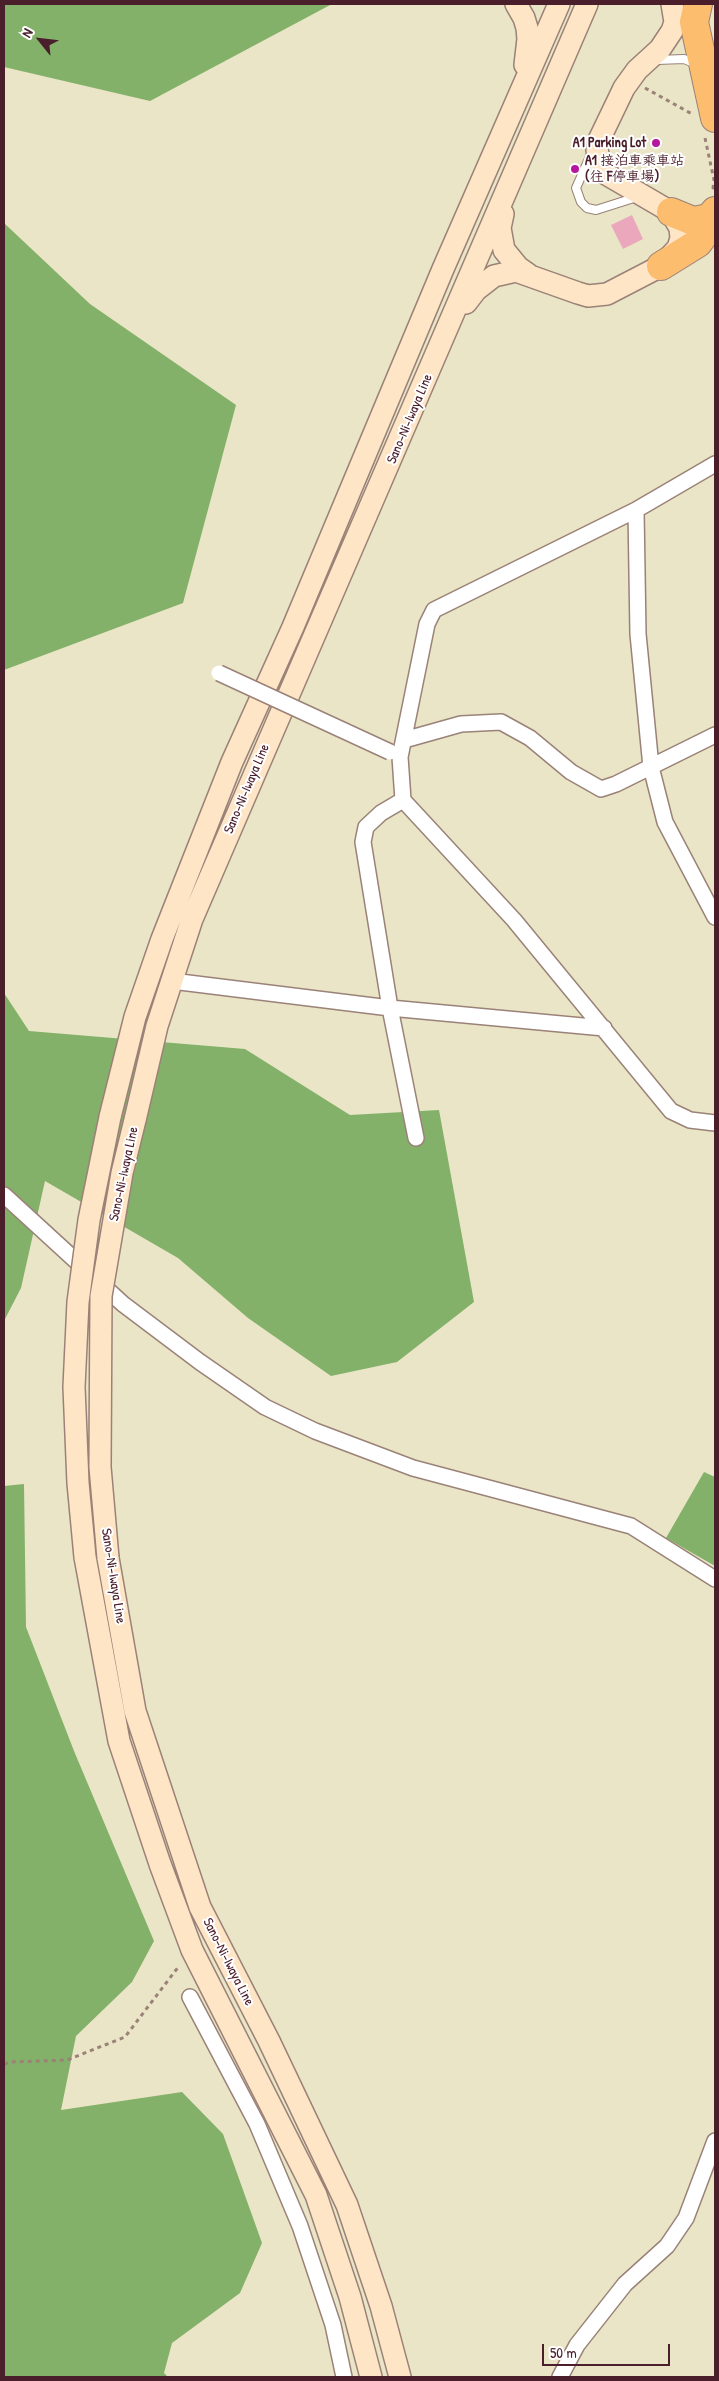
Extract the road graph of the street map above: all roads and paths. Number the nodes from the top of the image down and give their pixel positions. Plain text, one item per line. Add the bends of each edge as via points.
1 (516, 4) edge
2 (559, 4) edge
3 (587, 4) edge
4 (672, 4) edge
5 (698, 4) edge
6 (647, 61) junction
7 (706, 72) junction
8 (629, 80) junction
9 (511, 114) junction
10 (707, 124) edge
11 (599, 140) junction
12 (521, 159) junction
13 (715, 188) edge
14 (641, 195) junction
15 (715, 211) edge
16 (671, 212) junction
17 (715, 220) edge
18 (661, 266) junction
19 (528, 274) junction
20 (421, 394) junction
21 (715, 464) edge
22 (636, 510) junction
23 (219, 673) dead end
24 (715, 735) edge
25 (404, 740) junction
26 (395, 755) junction
27 (651, 767) junction
28 (403, 800) junction
29 (715, 917) edge
30 (172, 981) junction
31 (390, 1008) junction
32 (604, 1028) junction
33 (715, 1123) edge
34 (416, 1138) dead end
35 (4, 1195) edge
36 (715, 1579) edge
37 (192, 1950) junction
38 (190, 1997) dead end
39 (4, 2064) edge
40 (715, 2141) edge
41 (344, 2377) edge
42 (371, 2377) edge
43 (400, 2377) edge
44 (560, 2377) edge

1 - 9 main road via 524,18 528,40
2 - 9 main road, Sano-Ni-Iwaya Line
3 - 12 main road, Sano-Ni-Iwaya Line
4 - 6 main road via 675,12 672,31
5 - 7 highway via 694,22
6 - 7 lane via 684,59
6 - 8 main road
7 - 10 highway
8 - 10 path
8 - 11 main road
9 - 37 main road, Sano-Ni-Iwaya Line, bridge via 232,762 162,939 136,1017 110,1117 89,1220 78,1302 74,1397 85,1557 120,1741
10 - 13 path
11 - 14 main road via 596,150 601,167 614,180
11 - 14 lane via 578,179 576,188 581,202 596,210
12 - 19 main road via 500,233 510,260
12 - 20 main road, Sano-Ni-Iwaya Line
14 - 16 main road
15 - 16 highway via 709,218 692,221
16 - 18 main road via 678,220 681,238 678,248
17 - 18 highway via 698,242
18 - 19 main road via 598,296 578,293
19 - 20 main road via 516,270 505,272 476,290 463,307
20 - 30 main road, Sano-Ni-Iwaya Line via 192,919
21 - 22 street
22 - 25 street via 434,610 427,624
22 - 27 street via 638,634
23 - 26 street, bridge
24 - 27 street
25 - 26 street
25 - 27 street via 461,724 500,722 530,738 571,772 601,789
26 - 28 street
27 - 29 street via 664,822
28 - 31 street via 366,827 363,842
28 - 32 street via 514,920
30 - 31 street
30 - 43 main road, Sano-Ni-Iwaya Line, bridge via 157,1026 122,1173 101,1296 100,1467 108,1558 135,1712 200,1907 269,2041 347,2205 381,2306
31 - 32 street
31 - 34 street
32 - 33 street via 671,1111 690,1120
35 - 36 street via 123,1304 265,1406 315,1431 413,1468 631,1526
37 - 39 path via 125,2037 66,2060
37 - 42 main road, Sano-Ni-Iwaya Line via 316,2195 350,2297
38 - 41 street via 257,2124 300,2226 332,2325
40 - 44 street via 686,2218 666,2246 619,2291 577,2345

